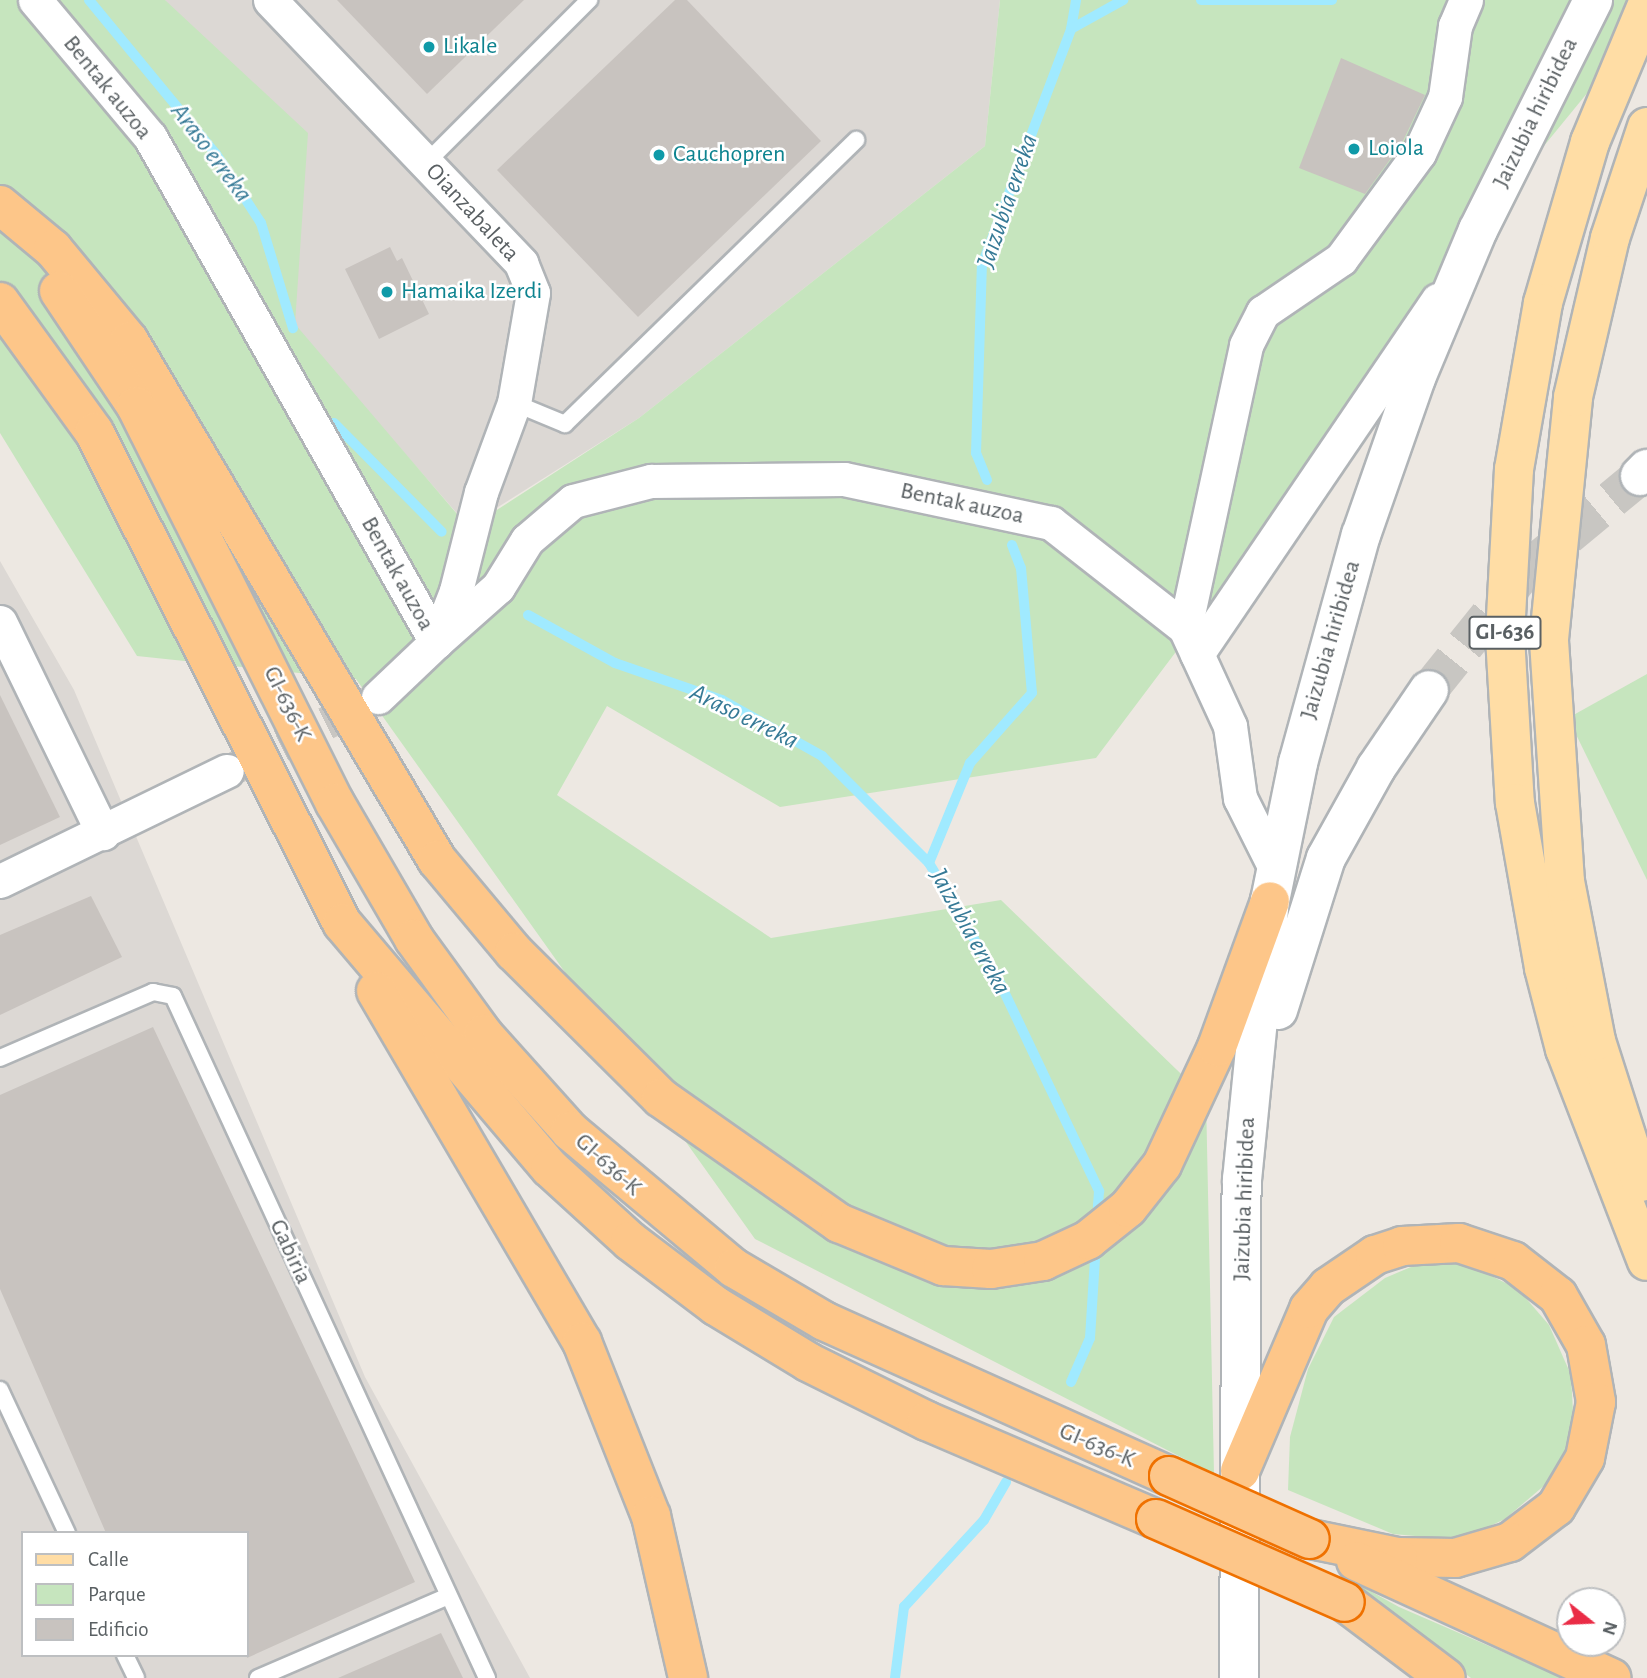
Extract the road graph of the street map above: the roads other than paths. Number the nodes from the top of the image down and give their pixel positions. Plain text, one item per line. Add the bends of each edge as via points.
1 (35, 0) edge
2 (270, 0) edge
3 (589, 0) edge
4 (1466, 0) edge
5 (1593, 0) edge
6 (1647, 5) edge
7 (1647, 127) edge
8 (856, 140) dead end
9 (426, 163) junction
10 (0, 205) edge
11 (0, 219) edge
12 (1463, 262) junction
13 (0, 302) edge
14 (514, 403) junction
15 (0, 622) edge
16 (1191, 641) junction
17 (436, 642) junction
18 (1429, 691) tunnel mouth
19 (378, 697) tunnel mouth
20 (227, 771) tunnel mouth
21 (103, 833) junction
22 (0, 881) edge
23 (1273, 885) junction
24 (342, 923) junction
25 (0, 1058) edge
26 (1647, 1200) edge
27 (1647, 1261) edge
28 (1242, 1325) junction
29 (0, 1390) edge
30 (1240, 1471) junction
31 (66, 1531) edge
32 (1310, 1539) junction
33 (448, 1596) junction
34 (126, 1657) edge
35 (136, 1678) edge
36 (258, 1678) edge
37 (487, 1678) edge
38 (688, 1678) edge
39 (1239, 1678) edge
40 (1446, 1678) edge
41 (1612, 1678) edge

1 - 17 street, Bentak auzoa via 150,137
2 - 9 street, Oianzabaleta
3 - 9 lane
4 - 16 street via 1455,26 1445,97 1419,153 1341,259 1263,312 1246,345
5 - 12 main road, Jaizubia hiribidea
6 - 27 main road, GI-636 via 1590,142 1543,303 1514,469 1505,636 1515,803 1544,968 1565,1049
7 - 26 main road, GI-636 via 1610,238 1573,397 1549,639 1555,801 1569,908 1596,1041
8 - 14 lane via 565,424
9 - 14 street, Oianzabaleta via 521,263 533,293
10 - 23 highway via 52,249 129,341 437,860 523,961 661,1098 839,1223 943,1266 991,1269 1043,1261 1088,1240 1128,1208 1162,1165 1217,1048
11 - 32 highway, GI-636-K, bridge via 62,295 136,406 335,803 414,939 483,1034 570,1131 734,1268 824,1321
12 - 16 street
12 - 23 main road, Jaizubia hiribidea via 1361,535 1298,763
13 - 24 highway, GI-636-K via 94,432
14 - 17 street, Oianzabaleta
15 - 21 street
16 - 17 street, Bentak auzoa via 1051,523 844,479 651,481 573,501 527,540 498,587
16 - 23 street via 1230,726 1240,798
17 - 19 street, Oianzabaleta
18 - 28 main road, Jaizubia hiribidea via 1349,812 1291,955 1266,1097
20 - 21 street
21 - 22 street
23 - 28 main road, Jaizubia hiribidea via 1242,1180
24 - 38 highway via 397,1031 582,1342 651,1516
24 - 40 highway, GI-636-K, bridge via 550,1168 630,1241 716,1306 927,1422 1345,1602
25 - 33 lane, Gabiria via 153,992 173,996
28 - 30 main road, Jaizubia hiribidea
29 - 31 lane
30 - 32 highway via 1310,1308 1343,1275 1375,1255 1421,1243 1459,1243 1513,1261 1558,1296 1586,1345 1596,1402 1585,1458 1556,1507 1510,1542 1455,1558 1398,1557
30 - 39 main road, Jaizubia hiribidea
32 - 41 highway, GI-636-K
33 - 36 lane
33 - 37 lane, Gabiria
34 - 35 lane

